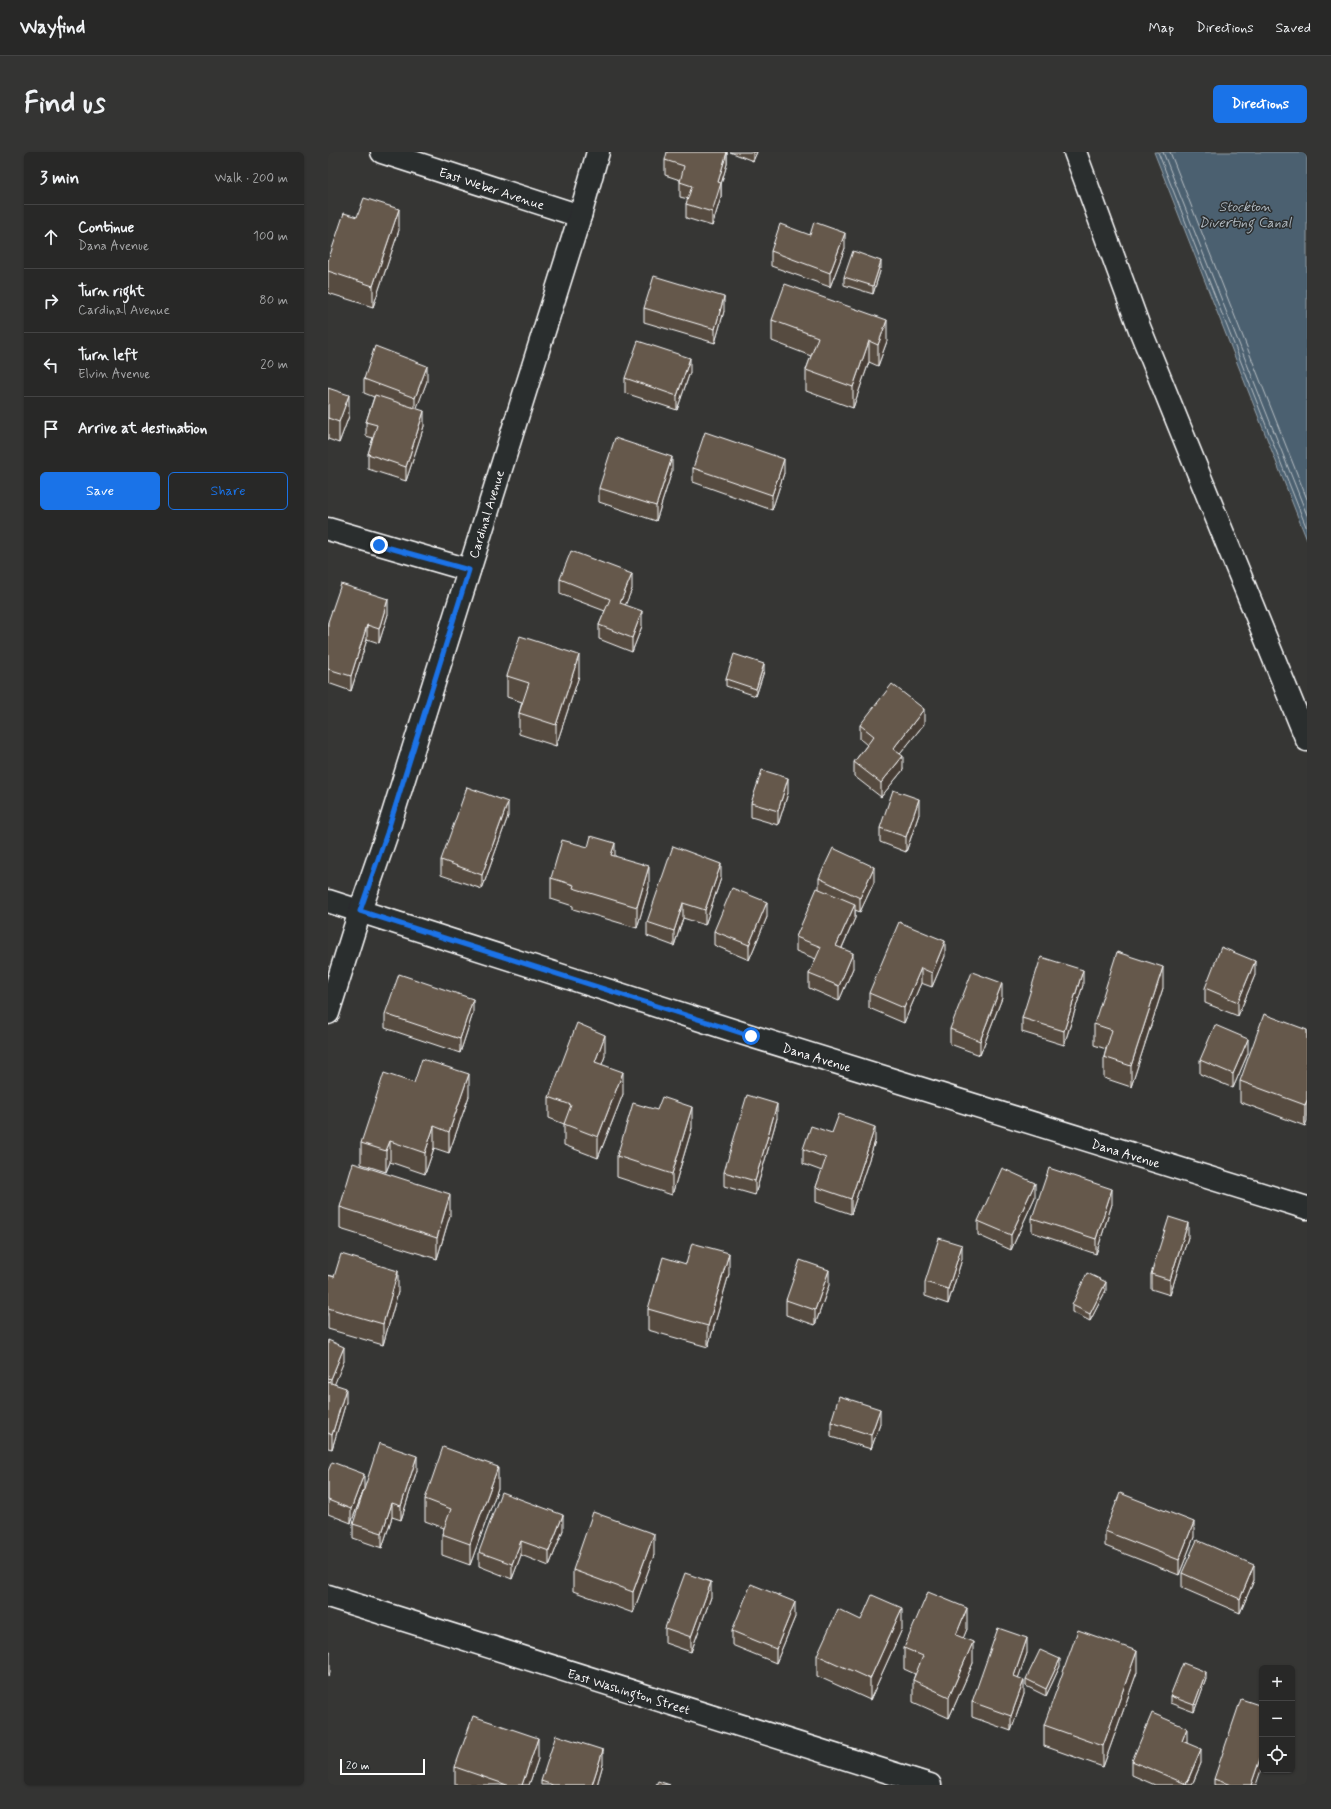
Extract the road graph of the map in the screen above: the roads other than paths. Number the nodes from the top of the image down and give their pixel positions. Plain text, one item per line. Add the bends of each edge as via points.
1 (382, 152) edge
2 (598, 152) edge
3 (1075, 152) edge
4 (580, 216) junction
5 (328, 529) edge
6 (469, 570) junction
7 (1307, 740) edge
8 (328, 901) edge
9 (360, 911) junction
10 (328, 1013) edge
11 (1307, 1208) edge
12 (328, 1596) edge
13 (930, 1785) edge

1 - 4 street, East Weber Avenue
2 - 4 street, Cardinal Avenue
3 - 7 street via 1139,327
4 - 6 street, Cardinal Avenue
5 - 6 street
6 - 9 street, Cardinal Avenue
8 - 9 street, Dana Avenue
9 - 10 street, Cardinal Avenue
9 - 11 street, Dana Avenue via 751,1036
12 - 13 street, East Washington Street

